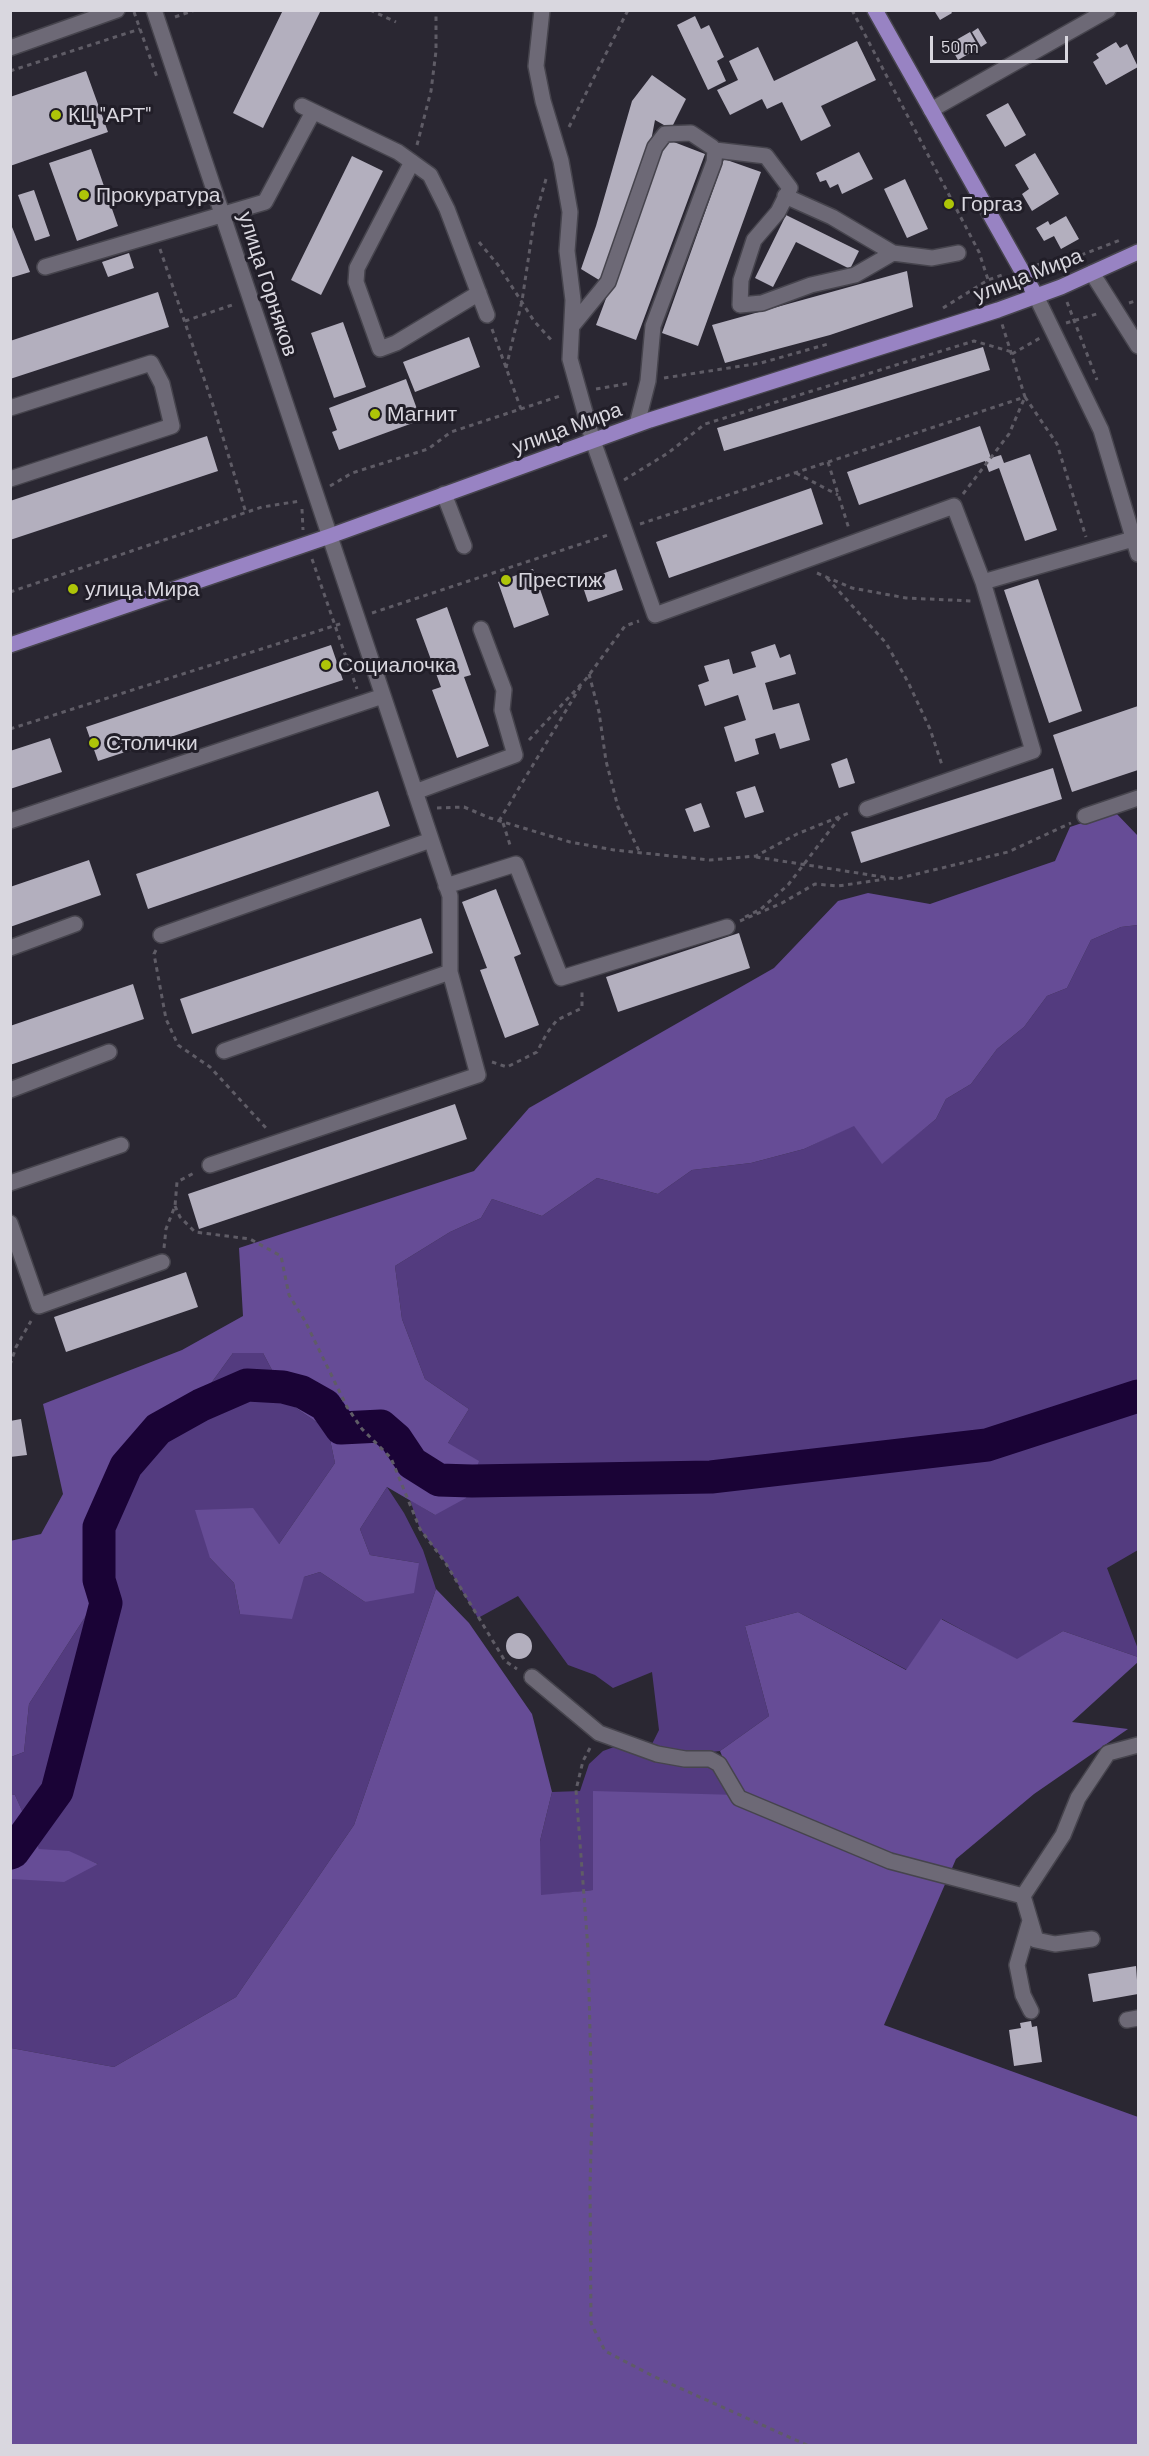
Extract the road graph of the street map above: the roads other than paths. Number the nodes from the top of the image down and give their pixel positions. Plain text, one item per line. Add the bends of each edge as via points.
1 (117, 10) edge
2 (542, 10) edge
3 (875, 10) edge
4 (1108, 10) edge
5 (156, 17) edge
6 (11, 47) edge
7 (931, 110) junction
8 (715, 150) junction
9 (412, 162) junction
10 (785, 196) junction
11 (222, 213) junction
12 (1138, 252) edge
13 (893, 253) junction
14 (958, 253) dead end
15 (45, 267) dead end
16 (1092, 273) junction
17 (479, 293) junction
18 (1036, 296) junction
19 (487, 315) road end
20 (572, 326) junction
21 (1138, 346) edge
22 (10, 408) edge
23 (637, 424) junction
24 (593, 441) junction
25 (10, 479) edge
26 (444, 494) junction
27 (330, 536) junction
28 (1133, 539) junction
29 (464, 546) dead end
30 (1138, 554) edge
31 (983, 582) junction
32 (481, 629) dead end
33 (10, 645) edge
34 (383, 696) junction
35 (415, 792) junction
36 (1138, 798) edge
37 (867, 809) road end
38 (1085, 816) road end
39 (10, 821) edge
40 (431, 840) junction
41 (446, 886) junction
42 (75, 924) dead end
43 (727, 927) road end
44 (161, 935) road end
45 (10, 948) edge
46 (450, 972) junction
47 (224, 1051) dead end
48 (109, 1052) dead end
49 (10, 1089) edge
50 (122, 1145) dead end
51 (210, 1165) road end
52 (10, 1183) edge
53 (10, 1223) edge
54 (162, 1262) road end
55 (532, 1677) road end
56 (1138, 1745) edge
57 (1023, 1896) junction
58 (1030, 1921) junction
59 (1092, 1939) dead end
60 (1031, 2011) dead end

1 - 6 street
2 - 20 street via 536,66 570,212 567,251
3 - 7 main road
4 - 7 street
5 - 11 street, улица Горняков
7 - 18 main road
8 - 10 street via 766,156 790,188
8 - 20 street via 691,133 664,134 655,147 608,282
8 - 23 street via 714,162 653,326 648,381
9 - 11 street via 307,109 265,202
9 - 17 street via 430,175
9 - 17 street via 357,268 356,282 380,349
10 - 13 street via 832,217
10 - 13 street via 778,212 754,240 741,280 740,305 762,303 811,285 855,275
11 - 15 street
11 - 27 street, улица Горняков via 309,498
12 - 16 main road, улица Мира
13 - 14 street via 932,258
16 - 18 main road, улица Мира
16 - 21 street
17 - 19 street
18 - 23 main road, улица Мира
18 - 28 street via 1101,430
20 - 24 street via 570,359
22 - 25 street via 151,363 162,384 172,426
23 - 24 main road, улица Мира
24 - 26 main road, улица Мира
24 - 31 street via 655,615 954,506
26 - 27 main road, улица Мира
26 - 29 street
27 - 33 main road, улица Мира
27 - 34 street, улица Горняков
28 - 30 street
28 - 31 street
31 - 37 street via 1032,751
32 - 35 street via 504,690 502,710 515,755
34 - 35 street, улица Горняков
34 - 39 street
35 - 40 street, улица Горняков
36 - 38 street
40 - 41 street, улица Горняков
40 - 44 street
41 - 43 street via 516,864 561,978
41 - 46 street, улица Горняков via 450,896
42 - 45 street
46 - 47 street
46 - 51 street, улица Горняков via 478,1075
48 - 49 street
50 - 52 street
53 - 54 street via 39,1306
55 - 57 street via 598,1733 657,1754 685,1760 711,1759 719,1764 740,1798 890,1861
56 - 57 street via 1108,1753
57 - 58 street
58 - 59 street via 1036,1940 1055,1944
58 - 60 street via 1017,1965

